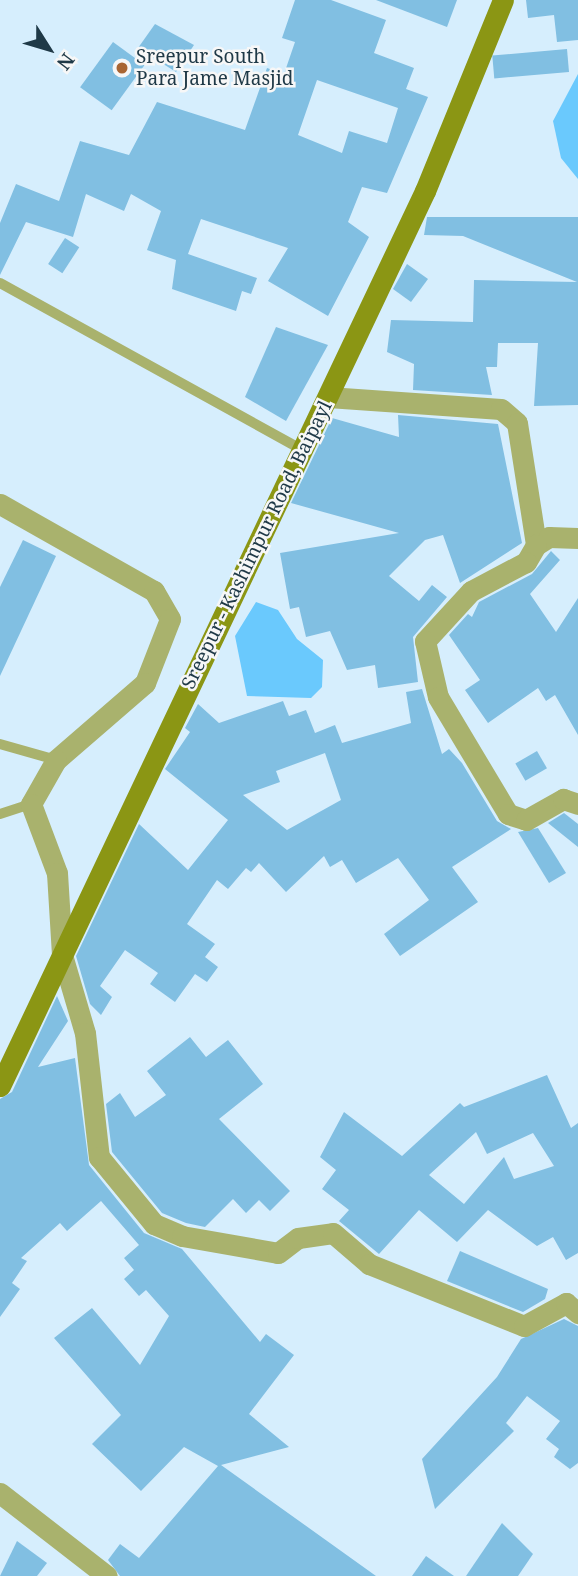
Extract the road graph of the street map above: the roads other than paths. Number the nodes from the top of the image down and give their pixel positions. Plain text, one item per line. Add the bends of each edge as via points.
1 (503, 0) edge
2 (0, 283) edge
3 (328, 397) junction
4 (301, 449) junction
5 (0, 504) edge
6 (578, 538) edge
7 (536, 545) junction
8 (0, 744) edge
9 (56, 760) junction
10 (31, 804) junction
11 (578, 804) edge
12 (0, 814) edge
13 (62, 955) junction
14 (0, 1086) edge
15 (578, 1313) edge
16 (0, 1493) edge
17 (107, 1576) edge

1 - 3 street, Sreepur - Kashimpur Road, Baipayl via 425,191
2 - 4 lane
3 - 4 street, Sreepur - Kashimpur Road, Baipayl
3 - 7 street via 502,409 517,423
4 - 13 street, Sreepur - Kashimpur Road, Baipayl
5 - 9 street via 154,591 170,618 145,683
6 - 7 street via 550,537
7 - 11 street via 526,562 471,591 425,641 438,697 508,814 526,820 563,799
8 - 9 lane
9 - 10 street
10 - 12 lane
10 - 13 street via 57,873
13 - 14 street, Sreepur - Kashimpur Road, Baipayl
13 - 15 street via 85,1034 99,1157 154,1224 212,1244 278,1253 298,1238 332,1233 369,1264 524,1326 566,1303
16 - 17 street

